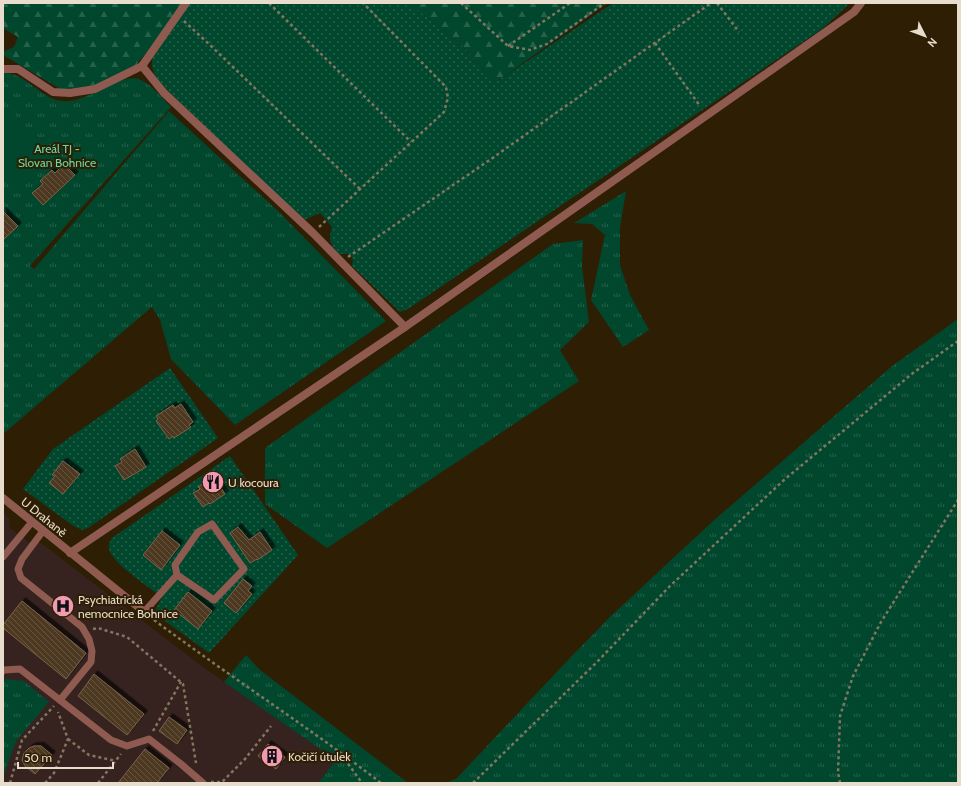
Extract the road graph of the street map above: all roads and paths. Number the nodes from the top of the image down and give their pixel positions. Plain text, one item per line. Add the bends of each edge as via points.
1 (186, 3) edge
2 (269, 3) edge
3 (363, 3) edge
4 (462, 3) edge
5 (570, 3) edge
6 (605, 3) edge
7 (711, 3) edge
8 (717, 3) edge
9 (861, 3) edge
10 (178, 15) junction
11 (739, 32) dead end
12 (655, 43) junction
13 (508, 46) junction
14 (142, 66) junction
15 (3, 69) edge
16 (700, 106) dead end
17 (411, 142) junction
18 (360, 189) junction
19 (313, 233) junction
20 (341, 262) junction
21 (406, 327) junction
22 (958, 341) edge
23 (3, 498) edge
24 (958, 500) edge
25 (32, 522) junction
26 (43, 531) junction
27 (70, 553) junction
28 (3, 557) edge
29 (177, 575) junction
30 (146, 613) junction
31 (84, 630) junction
32 (3, 671) edge
33 (181, 682) junction
34 (60, 700) junction
35 (271, 726) dead end
36 (68, 739) junction
37 (148, 739) junction
38 (128, 746) junction
39 (340, 752) junction
40 (116, 761) junction
41 (201, 781) edge
42 (10, 783) edge
43 (45, 783) edge
44 (98, 783) edge
45 (362, 783) edge
46 (381, 783) edge
47 (473, 783) edge
48 (840, 783) edge

1 - 10 street
2 - 17 path
3 - 17 path via 446,87 448,98 444,112
4 - 13 path
5 - 13 path
6 - 13 path via 547,44 530,50
7 - 12 path
8 - 11 path
9 - 21 street via 854,12
10 - 14 street
10 - 18 path
12 - 16 path
12 - 20 path
14 - 15 street via 94,89 70,93 53,92 18,69
14 - 19 street via 164,93
17 - 18 path
18 - 19 path
19 - 20 street
20 - 21 street
21 - 27 street
22 - 47 path via 913,374 784,480 670,586 597,662
23 - 25 street, U Drahaně
24 - 48 path via 881,622 853,676 840,716
25 - 26 street, U Drahaně
25 - 28 lane
26 - 27 street, U Drahaně
26 - 31 lane via 22,559 18,569 21,578
27 - 30 street, U Drahaně
29 - 29 lane via 214,600 244,569 212,524 198,532 175,565
29 - 30 lane
30 - 39 path via 205,658
31 - 33 path via 98,628 127,637
31 - 34 lane via 92,651 91,662
32 - 34 lane via 20,670
33 - 37 path
33 - 41 path
34 - 38 lane via 111,740
35 - 41 path via 245,759 222,782
36 - 40 path via 89,756
36 - 42 path via 56,705 22,740
36 - 43 path via 54,773
37 - 38 lane
37 - 41 lane
38 - 40 path
39 - 45 path
39 - 46 path
40 - 44 path

